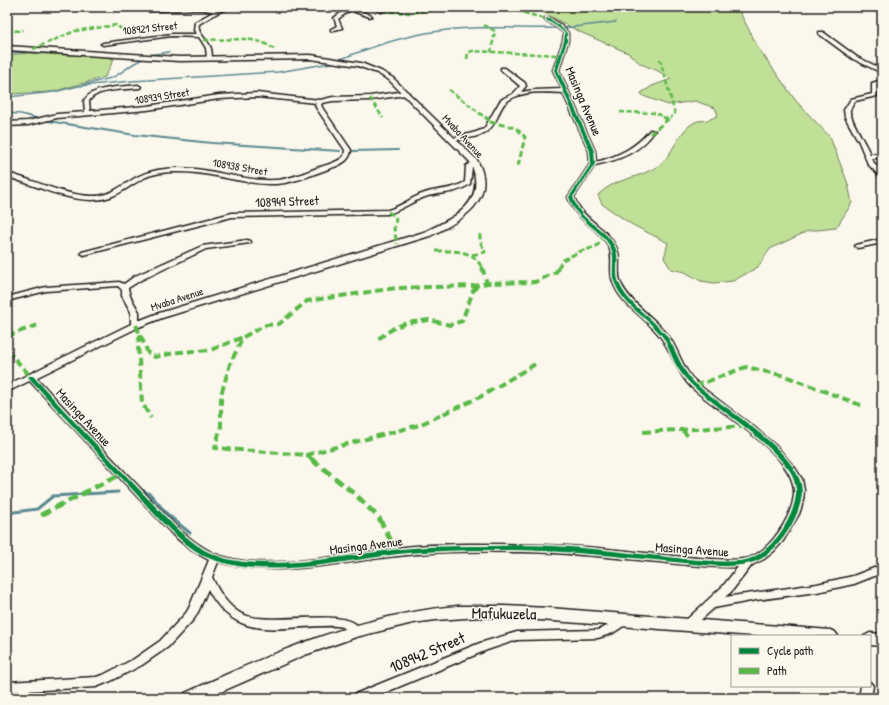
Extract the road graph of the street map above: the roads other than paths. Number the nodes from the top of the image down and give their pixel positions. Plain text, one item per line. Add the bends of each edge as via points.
1 (231, 7) edge
2 (353, 7) edge
3 (374, 7) edge
4 (188, 8) edge
5 (149, 10) dead end
6 (217, 11) junction
7 (383, 11) dead end
8 (370, 16) dead end
9 (547, 20) dead end
10 (333, 30) dead end
11 (821, 33) dead end
12 (199, 36) junction
13 (104, 44) dead end
14 (7, 48) edge
15 (209, 59) junction
16 (503, 69) dead end
17 (882, 71) edge
18 (882, 82) edge
19 (138, 87) dead end
20 (565, 91) junction
21 (406, 93) junction
22 (514, 95) junction
23 (320, 102) junction
24 (88, 114) junction
25 (7, 124) edge
26 (652, 130) dead end
27 (452, 140) junction
28 (869, 156) junction
29 (882, 156) edge
30 (474, 162) junction
31 (593, 164) junction
32 (7, 175) edge
33 (882, 176) edge
34 (882, 241) edge
35 (248, 242) dead end
36 (858, 246) dead end
37 (84, 253) dead end
38 (123, 288) junction
39 (7, 299) edge
40 (135, 326) junction
41 (31, 377) junction
42 (7, 389) edge
43 (215, 558) junction
44 (748, 562) junction
45 (882, 569) edge
46 (207, 577) junction
47 (711, 604) junction
48 (625, 619) junction
49 (688, 624) junction
50 (356, 630) junction
51 (818, 635) edge
52 (871, 639) edge
53 (882, 640) edge
54 (7, 687) edge
55 (867, 687) edge
56 (191, 698) edge
57 (359, 698) edge
58 (865, 698) edge

1 - 6 street
2 - 8 street
2 - 10 street via 336,19 340,27
3 - 7 street
4 - 5 street
4 - 6 street
6 - 12 street via 197,23
9 - 20 street, Masinga Avenue via 566,33 556,70
11 - 17 street via 855,58
12 - 13 street, 108921 Street via 172,35
12 - 15 street via 208,47
14 - 15 street, Mvaba Avenue
15 - 21 street, Mvaba Avenue via 305,57 349,62 382,73
16 - 22 street via 523,84
18 - 28 street via 874,84 875,95 853,100 847,110 848,117
19 - 24 street via 90,95 86,102
20 - 22 street
20 - 31 street, Masinga Avenue via 590,146
21 - 23 street
21 - 27 street, Mvaba Avenue
22 - 27 street via 503,102 486,129
23 - 24 street, 108939 Street via 257,95 218,97
23 - 32 street, 108938 Street via 320,109 348,150 347,156 330,166 285,180 262,182 219,173 166,170 142,177 108,196 94,198 72,195
24 - 25 street, 108939 Street
26 - 31 street via 632,151
27 - 30 street, Mvaba Avenue
28 - 29 street
28 - 33 street via 871,164
30 - 37 street, 108949 Street via 469,166 468,183 462,187 425,195 390,212 232,215
30 - 40 street, Mvaba Avenue via 480,180 478,195 468,210 442,227 409,240 175,311
31 - 44 street via 571,197 581,217 612,245 616,262 615,275 620,288 665,337 684,374 695,386 776,451 797,479 800,495 786,530 771,547
34 - 36 street
35 - 38 street via 204,247 138,278
38 - 39 street via 119,284 46,289
38 - 40 street via 135,312
40 - 41 street, Mvaba Avenue
41 - 42 street, Mvaba Avenue
41 - 43 street, Masinga Avenue via 161,518 192,546
43 - 44 street, Masinga Avenue via 254,565 286,565 413,551 507,548 560,549 718,562
43 - 46 street
44 - 47 street via 727,589
45 - 47 street via 854,580 817,588
46 - 50 street via 218,598 243,620 278,623 334,621 346,623
46 - 54 street via 190,616 164,644 138,662 96,682
47 - 49 street
48 - 49 main road, Mafukuzela
48 - 50 main road, Mafukuzela via 535,613 466,612 416,617
48 - 57 street, 108942 Street via 598,634 517,636 484,646
49 - 51 main road, Mafukuzela
50 - 56 main road, Mafukuzela via 277,659
52 - 53 main road
55 - 58 street

